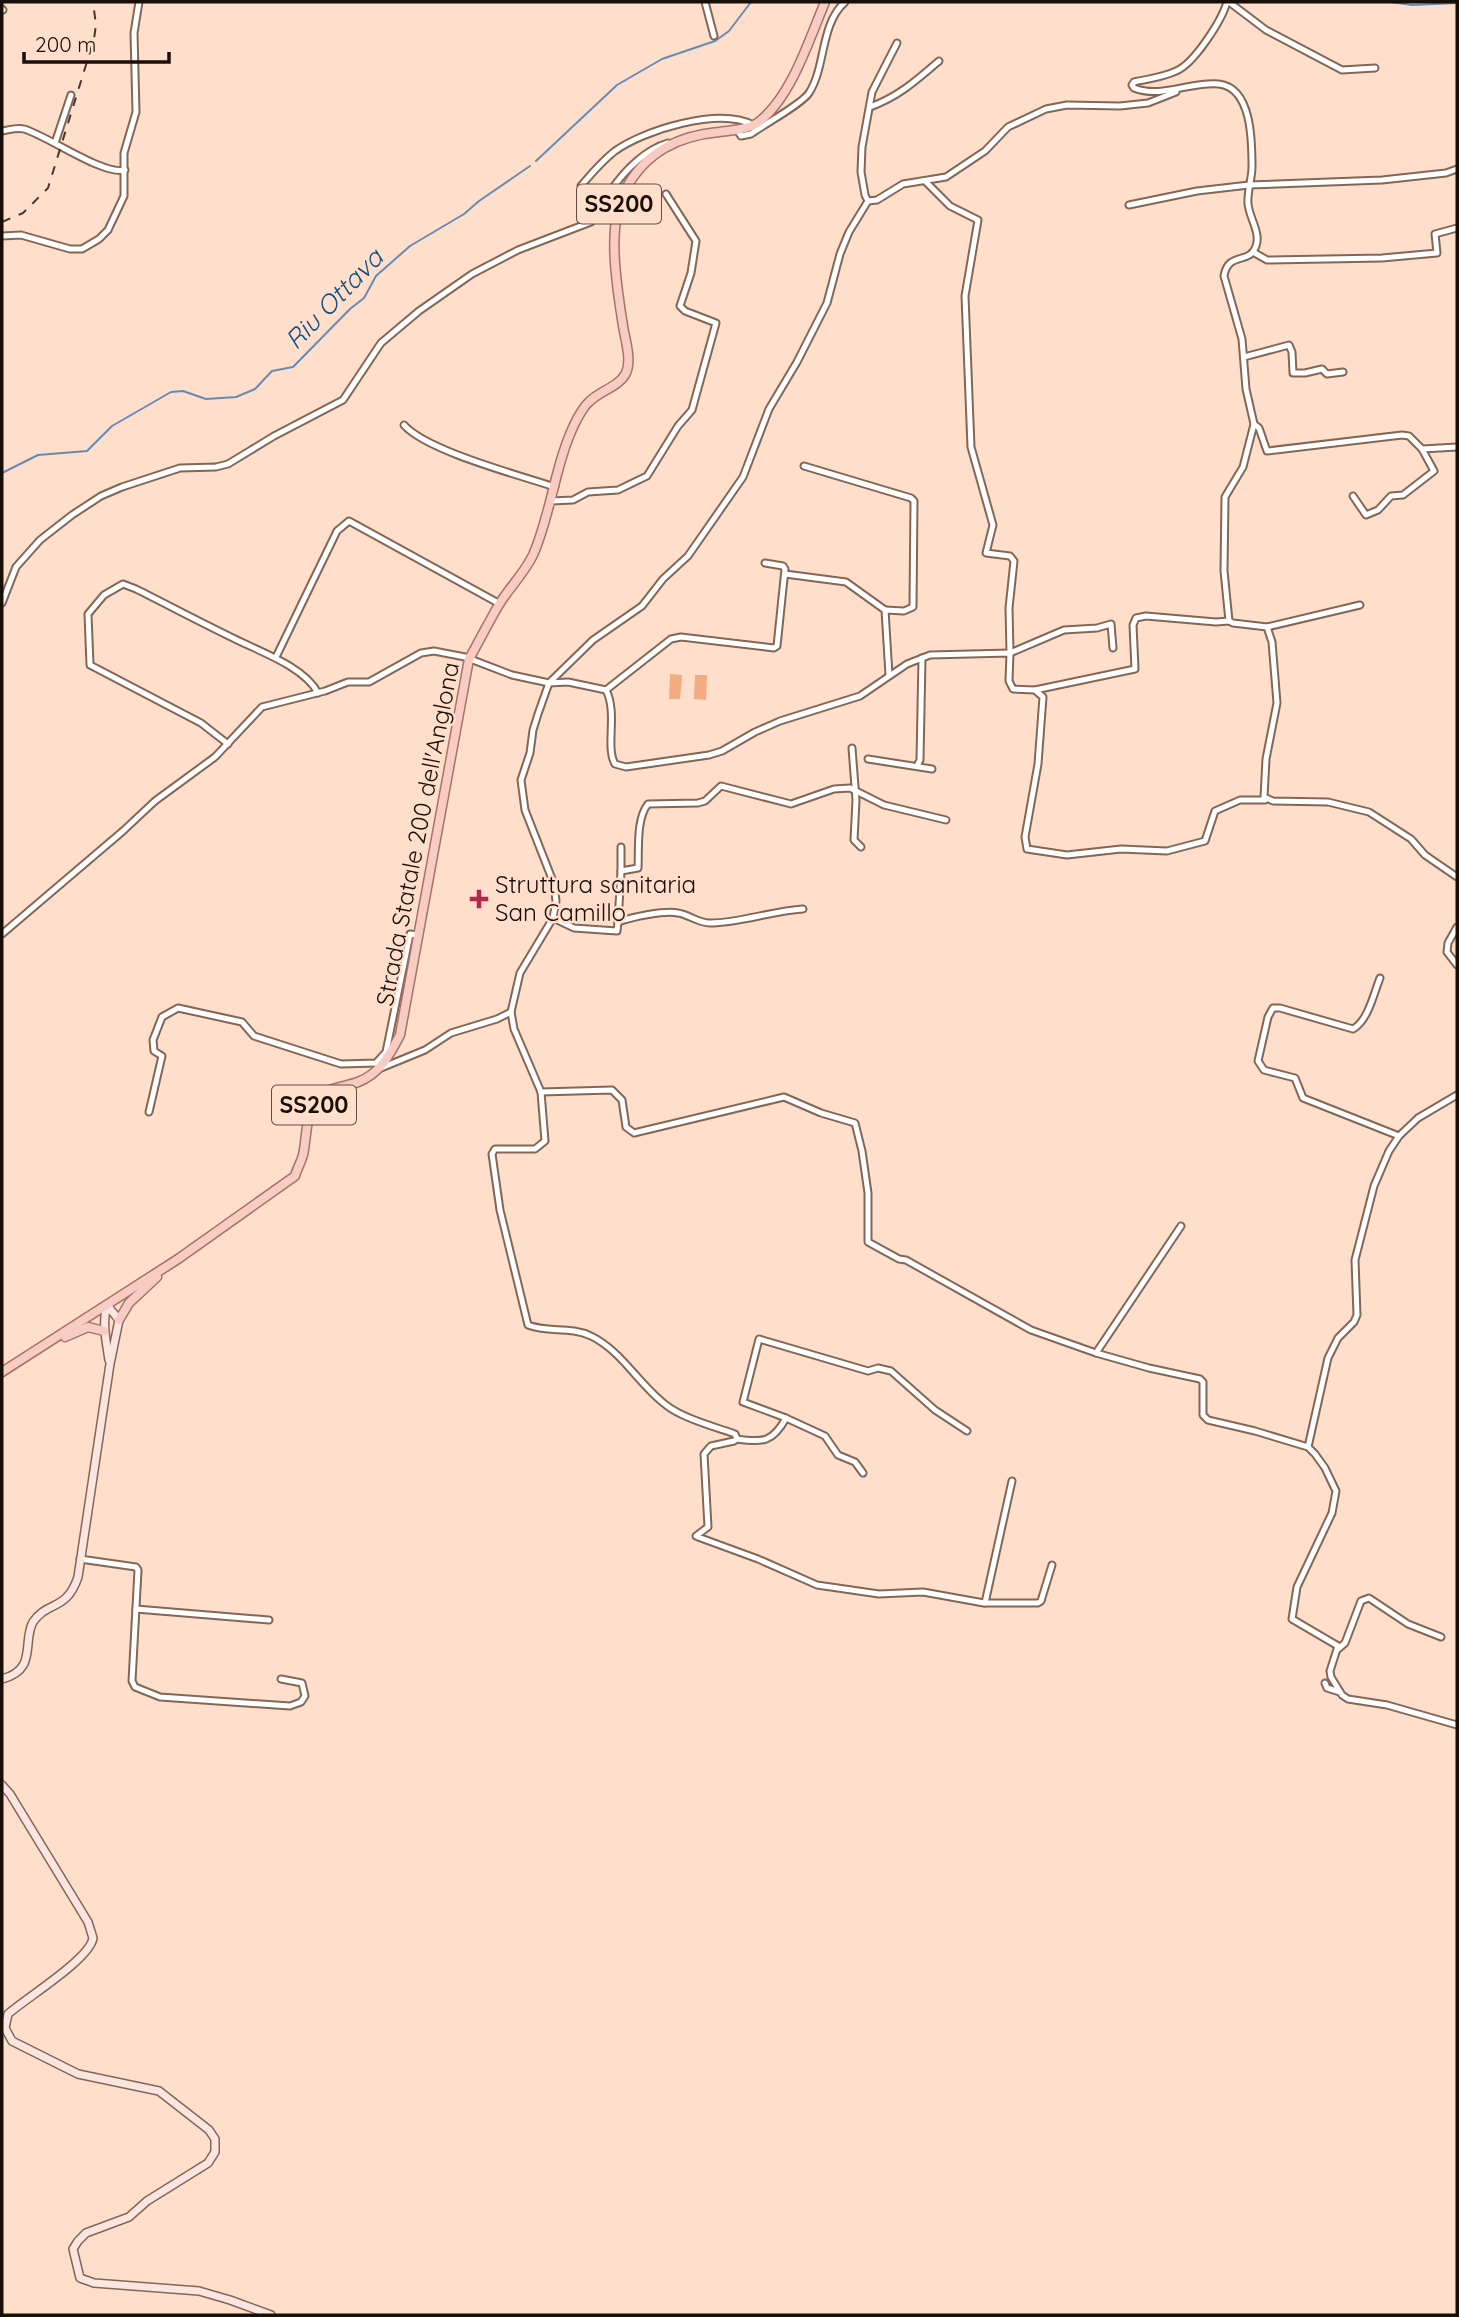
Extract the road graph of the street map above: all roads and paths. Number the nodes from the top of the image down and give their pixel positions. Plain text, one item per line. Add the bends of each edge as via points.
1 (139, 2) edge
2 (705, 2) edge
3 (825, 2) edge
4 (845, 2) edge
5 (1228, 2) edge
6 (714, 36) dead end
7 (897, 43) dead end
8 (939, 61) dead end
9 (1375, 68) dead end
10 (1180, 90) junction
11 (71, 95) dead end
12 (870, 107) junction
13 (753, 125) junction
14 (737, 130) junction
15 (2, 131) edge
16 (55, 143) junction
17 (671, 143) junction
18 (1457, 169) edge
19 (125, 170) junction
20 (926, 182) junction
21 (1249, 185) junction
22 (581, 186) dead end
23 (666, 194) dead end
24 (868, 201) junction
25 (1129, 205) dead end
26 (1457, 228) edge
27 (2, 236) edge
28 (1253, 252) junction
29 (1244, 357) junction
30 (1343, 372) dead end
31 (1254, 424) junction
32 (404, 425) dead end
33 (1457, 447) edge
34 (1422, 449) junction
35 (804, 466) dead end
36 (555, 487) junction
37 (1353, 496) dead end
38 (551, 501) junction
39 (765, 563) dead end
40 (785, 574) junction
41 (2, 603) edge
42 (500, 604) junction
43 (1360, 605) dead end
44 (885, 610) junction
45 (1229, 621) junction
46 (1267, 626) junction
47 (477, 646) junction
48 (1113, 648) dead end
49 (1010, 653) junction
50 (454, 655) junction
51 (276, 657) junction
52 (922, 658) junction
53 (469, 659) junction
54 (466, 671) junction
55 (889, 675) junction
56 (548, 683) junction
57 (606, 690) junction
58 (1035, 690) junction
59 (318, 693) junction
60 (228, 744) junction
61 (852, 748) dead end
62 (868, 760) dead end
63 (917, 766) junction
64 (932, 769) dead end
65 (855, 790) junction
66 (1266, 800) junction
67 (946, 820) dead end
68 (621, 847) dead end
69 (861, 848) dead end
70 (621, 872) junction
71 (1457, 877) edge
72 (803, 909) dead end
73 (553, 918) junction
74 (618, 922) junction
75 (1457, 927) edge
76 (2, 934) edge
77 (418, 935) junction
78 (1457, 965) edge
79 (1380, 978) dead end
80 (512, 1012) junction
81 (378, 1069) junction
82 (541, 1091) junction
83 (1457, 1095) edge
84 (149, 1112) dead end
85 (1399, 1136) junction
86 (1181, 1226) dead end
87 (178, 1259) junction
88 (107, 1305) junction
89 (119, 1320) junction
90 (104, 1331) junction
91 (43, 1347) junction
92 (1096, 1353) junction
93 (110, 1364) junction
94 (2, 1372) edge
95 (786, 1418) junction
96 (967, 1431) dead end
97 (737, 1439) junction
98 (1308, 1447) junction
99 (863, 1473) dead end
100 (1012, 1481) dead end
101 (80, 1559) junction
102 (1052, 1565) dead end
103 (985, 1603) junction
104 (135, 1609) junction
105 (269, 1620) dead end
106 (1441, 1637) dead end
107 (1338, 1649) junction
108 (2, 1679) edge
109 (281, 1679) dead end
110 (1325, 1683) dead end
111 (1340, 1692) junction
112 (1457, 1725) edge
113 (2, 1786) edge
114 (271, 2315) edge

1 - 19 street via 134,33 136,112 124,153
2 - 6 street
3 - 13 main road, Strada Statale 200 dell'Anglona / SS200 via 779,101
4 - 14 street via 825,39 820,72 808,95 751,134 741,136
5 - 9 street via 1266,30 1342,70
5 - 10 street via 1185,66 1132,85 1141,91
7 - 12 street via 872,92
8 - 12 street via 911,86
10 - 20 street via 1148,103 1046,109 1007,127 985,151 946,177
10 - 21 street via 1221,84 1238,93 1249,122
11 - 16 street
12 - 24 street via 861,172
13 - 14 main road, Strada Statale 200 dell'Anglona / SS200
13 - 22 street via 701,119 657,130 613,153
14 - 17 main road, Strada Statale 200 dell'Anglona / SS200
15 - 16 street via 21,128
16 - 19 street via 93,163
17 - 36 main road, Strada Statale 200 dell'Anglona / SS200 via 647,160 618,206 617,288 627,372 589,401 578,418
17 - 41 street via 654,147 632,166 591,222 518,250 472,274 419,311 381,343 343,400 228,464 180,468 122,486 72,515 16,567
18 - 21 street via 1382,180
19 - 27 street via 124,196 108,230 91,245 70,249 21,235
20 - 24 street via 903,184 877,201
20 - 49 street via 950,206 978,220 965,296 971,447 993,526 986,553 1010,556 1014,561
21 - 25 street
21 - 28 street via 1248,211 1258,239
23 - 38 street via 696,240 680,306 716,323 692,410 644,479 618,491
24 - 56 street via 840,254 827,303 769,409 743,477 688,556 642,606 593,640
26 - 28 street via 1435,234 1437,253 1285,261 1267,260
28 - 29 street via 1232,261 1224,276
29 - 30 street via 1289,345 1293,373
29 - 31 street
31 - 34 street via 1267,451 1402,435
31 - 45 street via 1243,467 1225,497
32 - 36 street via 413,435 438,447
33 - 34 street
34 - 37 street via 1434,471 1403,495 1391,496 1366,515
35 - 44 street via 914,501 913,607
36 - 38 main road, Strada Statale 200 dell'Anglona / SS200
38 - 42 main road, Strada Statale 200 dell'Anglona / SS200 via 532,556
39 - 40 street via 783,566
40 - 44 street via 846,582
40 - 57 street via 778,646 671,639
42 - 47 main road, Strada Statale 200 dell'Anglona / SS200
42 - 51 street via 349,521 337,531
43 - 46 street
44 - 55 street
45 - 46 street
45 - 58 street via 1136,618 1135,669
46 - 66 street via 1277,703 1266,759
47 - 50 street
47 - 53 main road, Strada Statale 200 dell'Anglona / SS200
48 - 49 street via 1111,624 1064,630
49 - 52 street
49 - 58 street via 1013,689
50 - 53 street
50 - 54 street via 465,662
50 - 59 street via 421,653 369,682 348,682
51 - 59 street
51 - 60 street via 123,584 104,595 88,614 90,665 201,723
52 - 55 street
52 - 63 street
53 - 54 main road, Strada Statale 200 dell'Anglona / SS200
53 - 56 street
54 - 77 main road, Strada Statale 200 dell'Anglona / SS200
55 - 57 street via 860,696 780,721 722,751 626,766 615,764 611,756 613,730
56 - 57 street
56 - 73 street via 521,780 525,810 554,884
58 - 66 street via 1043,696 1027,849 1067,855 1121,849 1167,851 1205,841 1215,811 1240,800
59 - 60 street via 262,706
60 - 76 street
61 - 65 street
62 - 63 street
63 - 64 street
65 - 67 street via 884,805
65 - 69 street via 854,840
65 - 70 street via 834,789 792,804 721,786 698,803 648,804 641,822 638,868
66 - 71 street via 1328,802 1369,812
68 - 70 street
70 - 74 street
72 - 74 street via 720,922 697,921 678,913
73 - 74 street via 574,928 607,931 617,931
73 - 80 street via 520,973
75 - 78 street via 1447,952
77 - 81 main road, Strada Statale 200 dell'Anglona / SS200 via 400,1035
77 - 84 street via 410,934 386,1052 376,1063 341,1064 254,1036 242,1022 178,1008 162,1017 153,1040 154,1051 162,1056
79 - 85 street via 1365,1016 1353,1029 1273,1008 1258,1061 1264,1070 1296,1078 1303,1098
80 - 81 street via 451,1033 425,1050
80 - 82 street via 514,1029
81 - 87 main road, Strada Statale 200 dell'Anglona / SS200 via 318,1098 310,1111 295,1176
82 - 92 street via 612,1090 622,1100 626,1127 634,1133 784,1097 855,1123 868,1193 868,1242 1031,1330
82 - 97 street via 545,1141 535,1149 495,1149 492,1154 500,1210 528,1325 570,1329 592,1337 667,1406 735,1434
83 - 85 street via 1418,1118
85 - 98 street via 1374,1186 1355,1260 1357,1315 1328,1358
86 - 92 street
87 - 88 main road, Strada Statale 200 dell'Anglona / SS200
87 - 89 main road via 129,1303
88 - 89 street
88 - 90 street
88 - 91 main road, Strada Statale 200 dell'Anglona / SS200
89 - 93 street
90 - 91 main road via 88,1327
90 - 93 street
91 - 94 main road, Strada Statale 200 dell'Anglona / SS200
92 - 98 street via 1200,1379 1203,1415 1208,1420
93 - 101 street
95 - 96 street via 743,1402 759,1339 868,1371 885,1368
95 - 97 street via 771,1438
95 - 99 street via 825,1436 838,1455 855,1462
97 - 103 street via 711,1446 704,1454 708,1527 696,1536 817,1585 879,1594 923,1592
98 - 107 street via 1336,1491 1332,1513 1297,1587 1292,1619 1334,1642
100 - 103 street
101 - 104 street via 136,1567
101 - 108 street via 70,1594 32,1624 23,1664 11,1677
102 - 103 street via 1038,1603
104 - 105 street
104 - 109 street via 132,1681 151,1695 290,1706 301,1702 305,1696 302,1683
106 - 107 street via 1408,1624 1369,1598 1361,1601 1345,1643
107 - 111 street via 1330,1671
110 - 111 street
111 - 112 street via 1348,1699
113 - 114 street via 88,1922 93,1938 88,1949 8,2014 5,2028 12,2041 78,2074 159,2091 209,2130 216,2144 208,2162 129,2217 86,2233 73,2249 80,2278 199,2291

